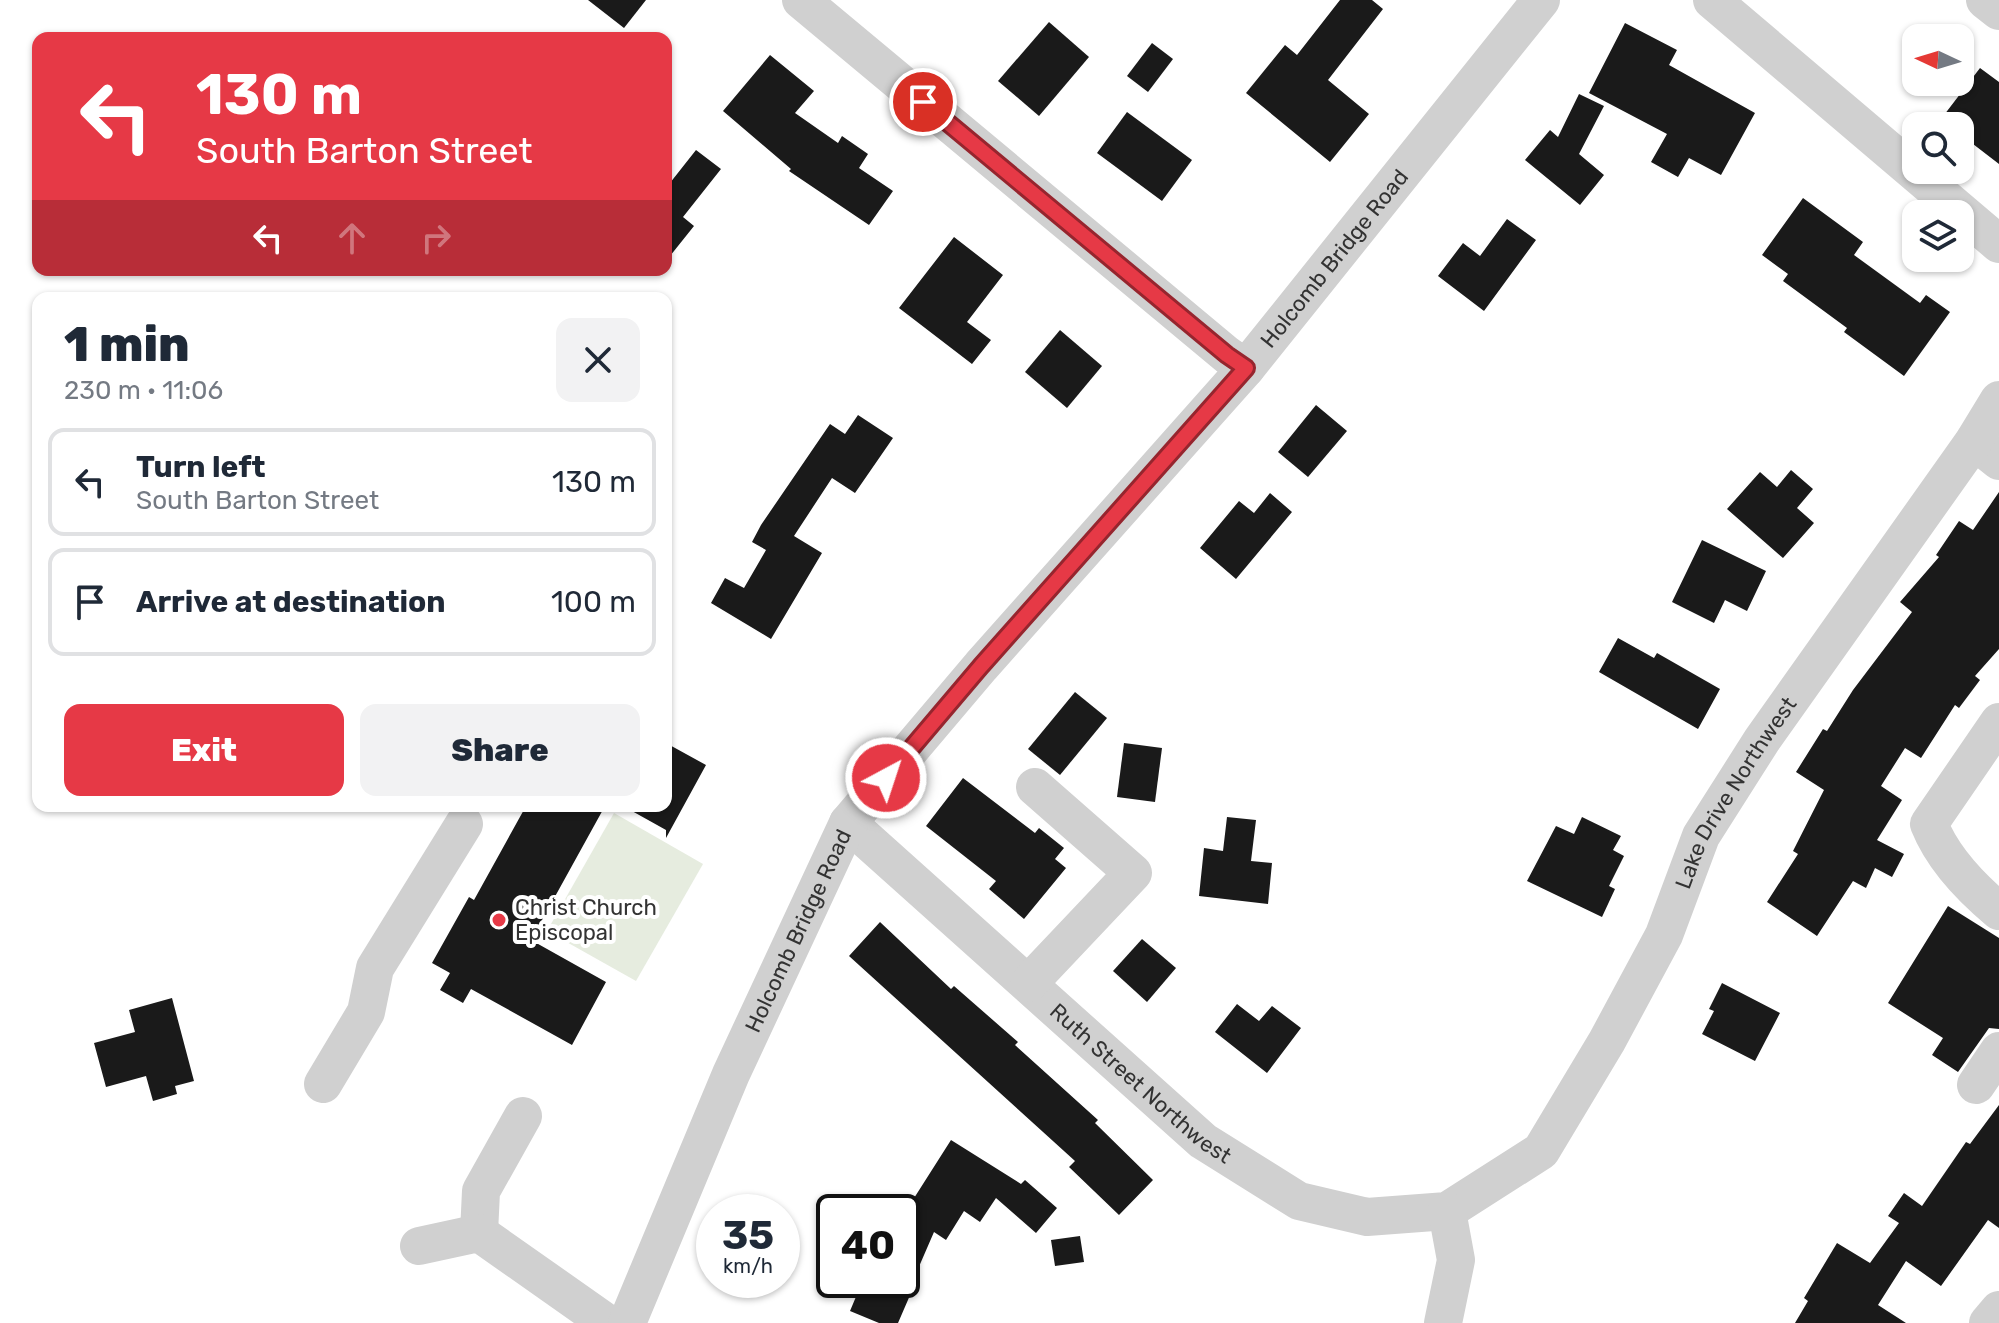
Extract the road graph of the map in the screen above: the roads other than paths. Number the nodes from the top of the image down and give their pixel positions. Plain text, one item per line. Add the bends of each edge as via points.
1 (801, 0) edge
2 (1541, 0) edge
3 (1712, 0) edge
4 (1985, 0) edge
5 (1999, 11) edge
6 (1999, 244) edge
7 (1246, 368) junction
8 (1999, 400) edge
9 (1986, 451) edge
10 (1999, 722) edge
11 (1035, 787) dead end
12 (848, 823) junction
13 (464, 824) dead end
14 (1999, 911) edge
15 (1029, 983) junction
16 (1999, 1051) edge
17 (323, 1084) dead end
18 (1976, 1085) dead end
19 (523, 1116) dead end
20 (1485, 1186) joint
21 (1447, 1211) junction
22 (479, 1233) junction
23 (419, 1246) dead end
24 (1999, 1310) edge
25 (607, 1323) edge
26 (627, 1323) edge
27 (1443, 1323) edge
28 (1988, 1323) edge

1 - 7 street
2 - 7 street, Holcomb Bridge Road
3 - 6 street
4 - 5 street
7 - 12 street, Holcomb Bridge Road
8 - 9 street, Lake Drive Northwest
9 - 20 street, Lake Drive Northwest via 1762,740 1701,836 1664,935 1541,1151
10 - 14 street via 1929,824 1939,848
11 - 15 street via 1133,873
12 - 15 street, Ruth Street Northwest
12 - 26 street, Holcomb Bridge Road via 731,1074
13 - 17 street via 375,968 366,1012
15 - 21 street, Ruth Street Northwest via 1203,1141 1299,1201 1367,1217
16 - 18 street
19 - 22 street via 481,1191
20 - 21 street, Ruth Street Northwest
21 - 27 street via 1456,1260
22 - 23 street
22 - 25 street
24 - 28 street

